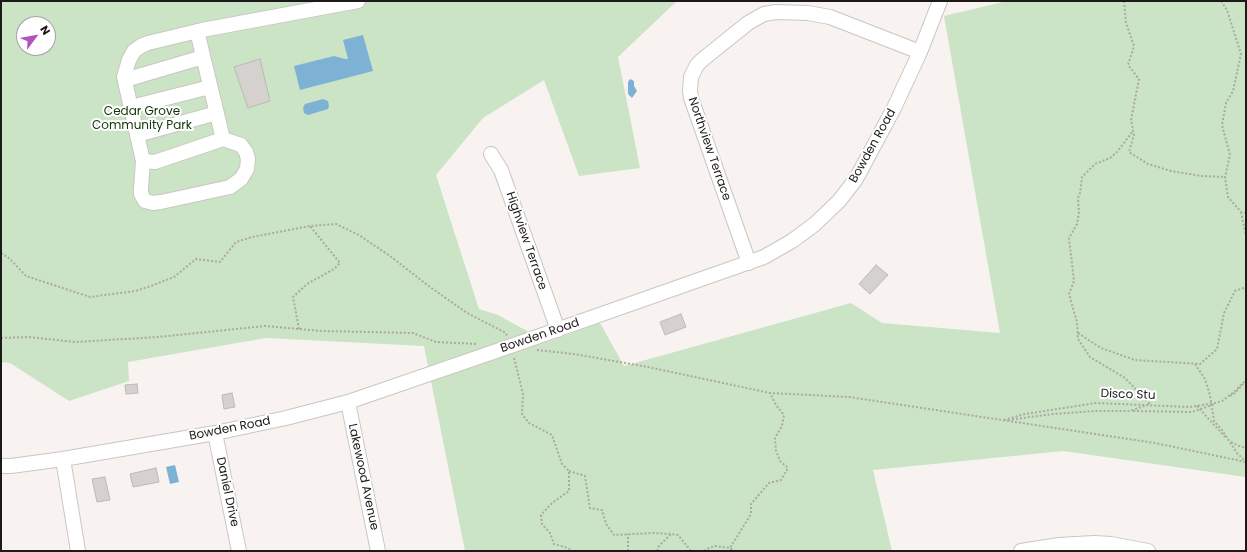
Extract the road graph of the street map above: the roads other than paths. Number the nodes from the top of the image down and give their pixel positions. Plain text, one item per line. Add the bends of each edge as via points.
1 (358, 1) edge
2 (940, 1) edge
3 (200, 30) junction
4 (920, 52) junction
5 (203, 58) junction
6 (124, 80) junction
7 (210, 87) junction
8 (131, 107) junction
9 (216, 113) junction
10 (137, 135) junction
11 (223, 139) junction
12 (492, 154) dead end
13 (143, 162) junction
14 (749, 263) junction
15 (558, 330) junction
16 (348, 402) junction
17 (215, 433) junction
18 (62, 459) junction
19 (1, 466) edge
20 (78, 551) edge
21 (239, 551) edge
22 (378, 551) edge
23 (1021, 551) edge
24 (1148, 551) edge

1 - 3 street
2 - 4 street, Bowden Road
3 - 5 street
3 - 6 street via 141,46 134,51 129,60
4 - 14 street, Bowden Road via 894,108 848,190 804,233 778,250
4 - 14 street, Northview Terrace via 830,17 776,12 764,14 748,23 697,65 691,77 691,98
5 - 6 street
5 - 7 street
6 - 8 street
7 - 8 street
7 - 9 street
8 - 10 street
9 - 10 street
9 - 11 street
10 - 13 street
11 - 13 street via 155,162
11 - 13 street via 241,145 248,159 247,169 241,179 230,187 161,202 145,201 141,189
12 - 15 street, Highview Terrace via 501,170
14 - 15 street, Bowden Road
15 - 16 street, Bowden Road
16 - 17 street, Bowden Road
16 - 22 street, Lakewood Avenue
17 - 18 street, Bowden Road
17 - 21 street, Daniel Drive
18 - 19 street, Bowden Road
18 - 20 street
23 - 24 street via 1059,545 1111,544

